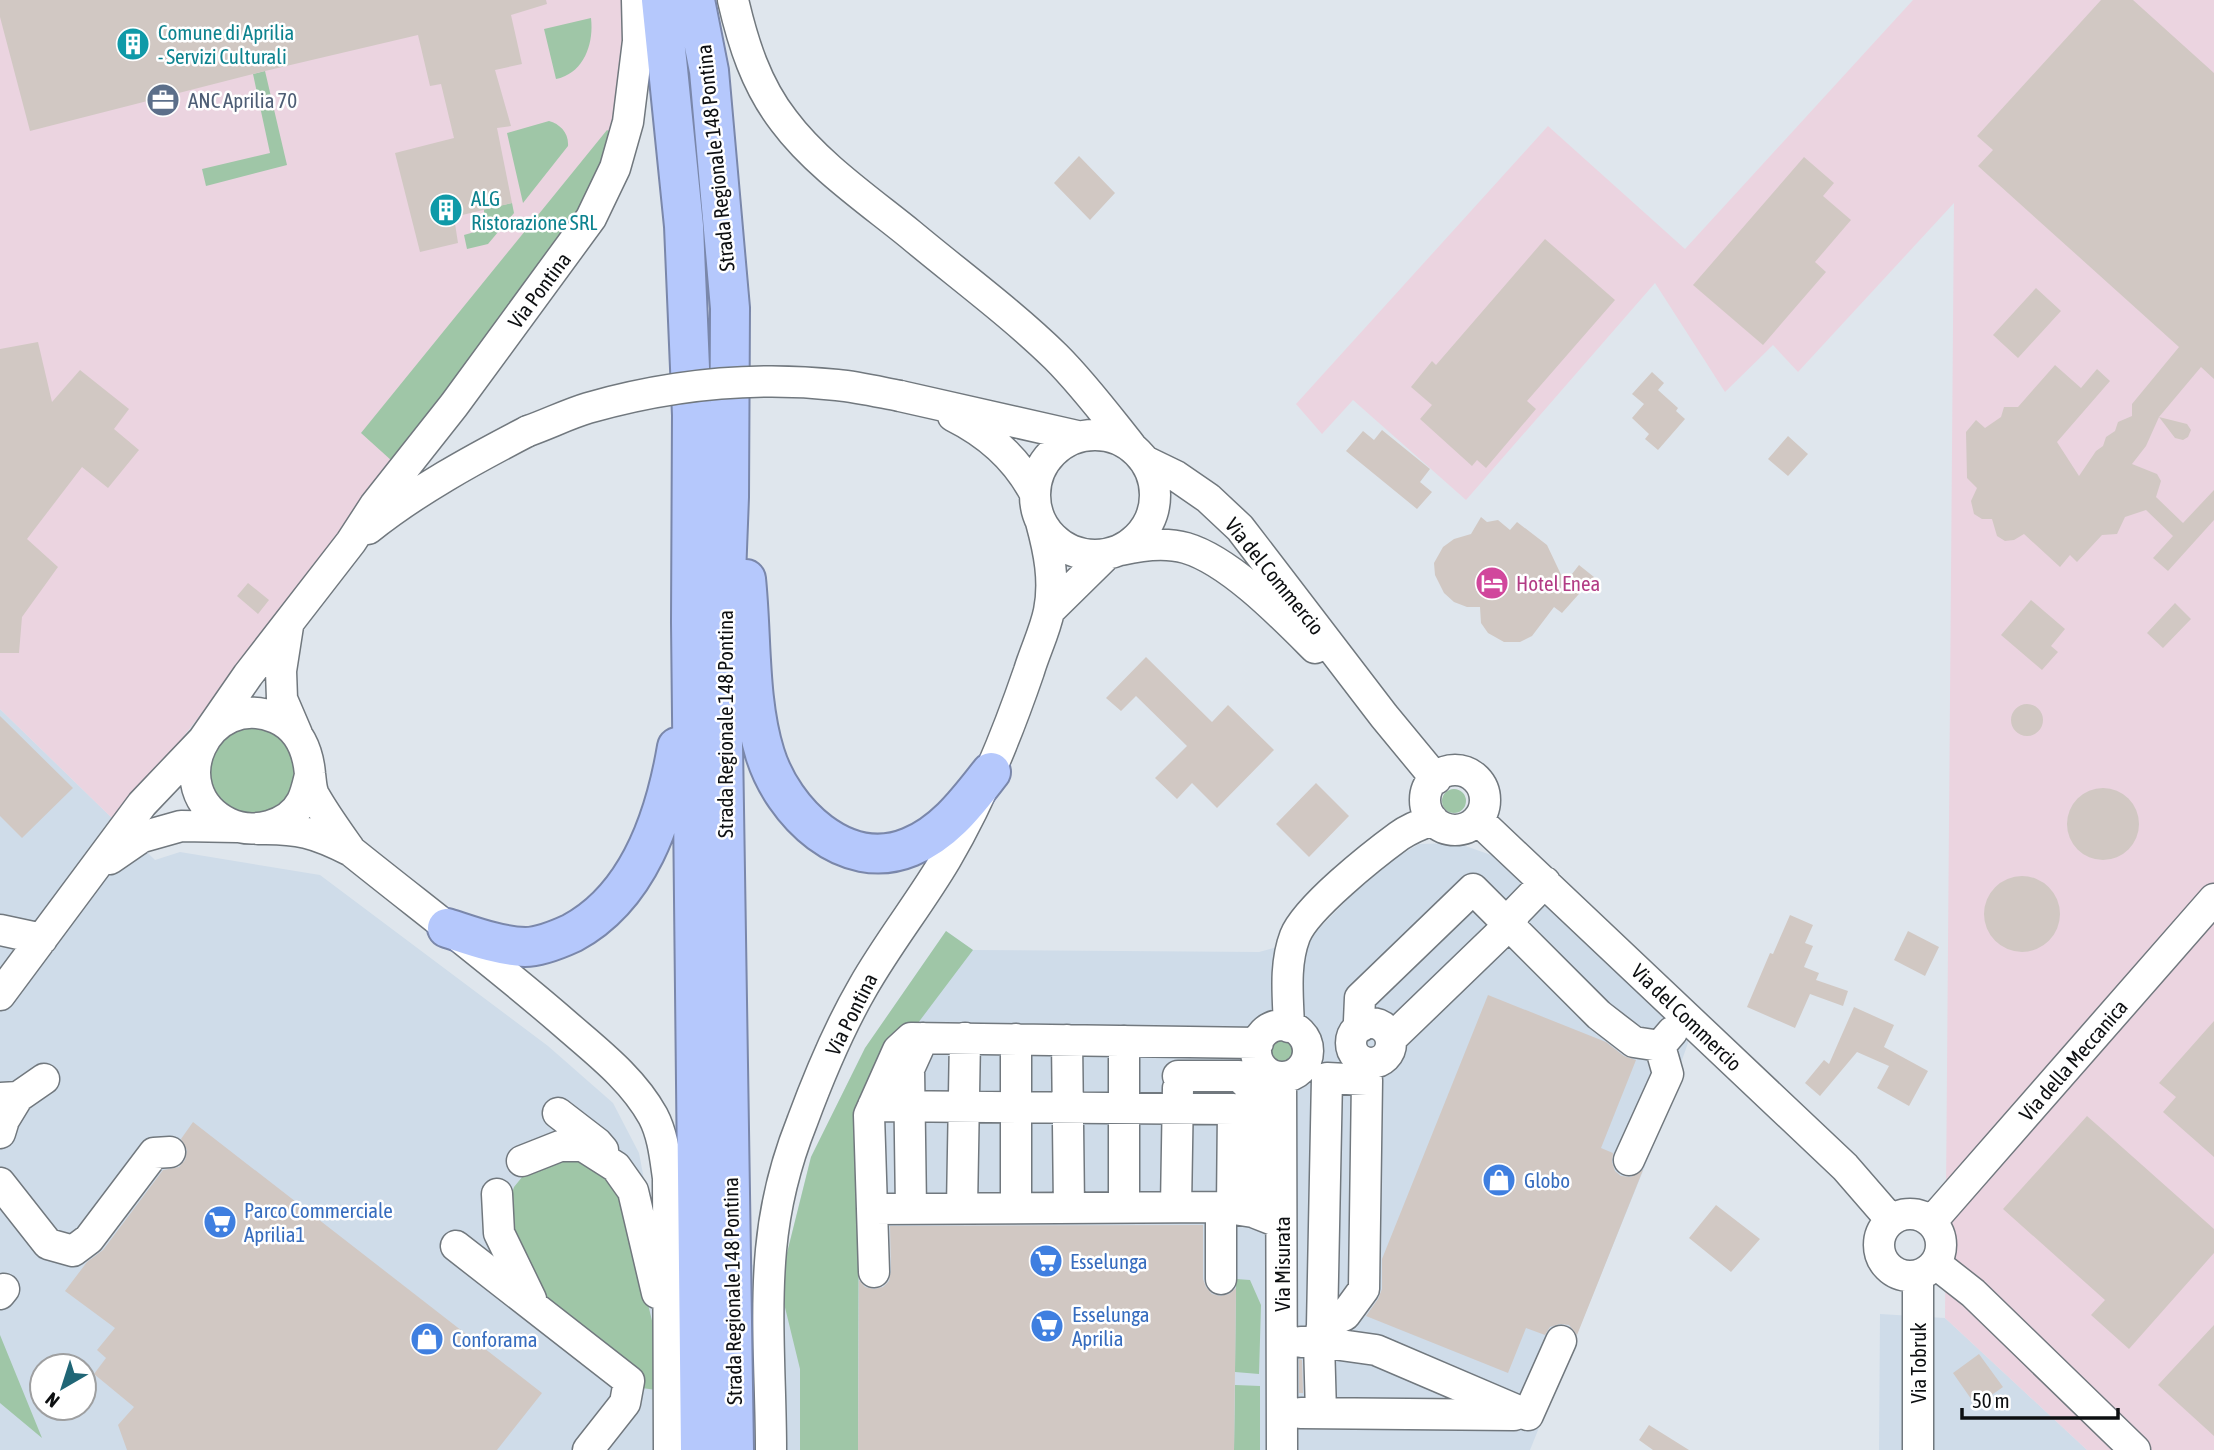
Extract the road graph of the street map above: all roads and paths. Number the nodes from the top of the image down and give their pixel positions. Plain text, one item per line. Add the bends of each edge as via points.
1 (637, 0) edge
2 (661, 0) edge
3 (695, 0) edge
4 (733, 0) edge
5 (900, 396) junction
6 (1077, 436) junction
7 (1138, 453) junction
8 (1034, 492) junction
9 (729, 497) junction
10 (1041, 522) junction
11 (351, 542) junction
12 (1114, 552) junction
13 (1049, 611) junction
14 (691, 623) junction
15 (288, 626) junction
16 (1384, 716) junction
17 (299, 737) junction
18 (203, 740) junction
19 (990, 772) junction
20 (310, 775) junction
21 (1436, 779) junction
22 (1433, 820) junction
23 (1478, 820) junction
24 (248, 828) junction
25 (351, 851) junction
26 (95, 869) junction
27 (1545, 882) junction
28 (2214, 899) edge
29 (1510, 924) junction
30 (447, 928) junction
31 (0, 929) edge
32 (42, 939) junction
33 (0, 995) edge
34 (1687, 1017) junction
35 (1298, 1035) junction
36 (923, 1038) junction
37 (965, 1038) junction
38 (1016, 1040) junction
39 (1068, 1040) junction
40 (1125, 1041) junction
41 (1179, 1042) junction
42 (1258, 1043) junction
43 (1660, 1046) junction
44 (1361, 1053) junction
45 (1178, 1076) junction
46 (1281, 1077) junction
47 (44, 1079) dead end
48 (9, 1098) edge
49 (873, 1106) junction
50 (910, 1106) junction
51 (963, 1106) junction
52 (1016, 1107) junction
53 (1068, 1107) junction
54 (1124, 1108) junction
55 (1178, 1108) junction
56 (558, 1113) dead end
57 (0, 1133) edge
58 (170, 1152) dead end
59 (1629, 1160) dead end
60 (522, 1161) dead end
61 (616, 1167) junction
62 (2, 1181) edge
63 (497, 1194) dead end
64 (1124, 1207) junction
65 (1175, 1207) junction
66 (962, 1208) junction
67 (1016, 1208) junction
68 (1069, 1208) junction
69 (872, 1209) junction
70 (911, 1209) junction
71 (1235, 1209) junction
72 (1891, 1220) junction
73 (1932, 1221) junction
74 (1282, 1223) junction
75 (456, 1247) dead end
76 (1927, 1270) junction
77 (874, 1272) dead end
78 (1221, 1279) dead end
79 (534, 1306) junction
80 (668, 1332) junction
81 (1320, 1334) junction
82 (1561, 1341) dead end
83 (1282, 1342) junction
84 (771, 1398) junction
85 (1282, 1413) junction
86 (1321, 1413) junction
87 (1528, 1415) junction
88 (588, 1450) edge
89 (668, 1450) edge
90 (700, 1450) edge
91 (734, 1450) edge
92 (771, 1450) edge
93 (791, 1450) edge
94 (1282, 1450) edge
95 (1918, 1450) edge
96 (2136, 1450) edge

1 - 11 street, Via Pontina via 631,106 622,147 599,202 568,251
2 - 14 highway, Strada Regionale 148 Pontina via 685,239 692,415
3 - 9 highway, Strada Regionale 148 Pontina via 709,71 730,308
4 - 7 street via 756,74 792,132 1044,345
5 - 6 street
5 - 8 street via 933,407 984,434 1016,464
5 - 11 street, bridge via 838,385 775,381 713,384 585,409 528,431 467,463
6 - 7 street via 1115,437
6 - 8 street via 1047,457
7 - 12 street via 1154,482 1154,506 1145,529
7 - 16 street, Via del Commercio via 1208,498 1240,528
8 - 10 street
9 - 19 highway via 745,575 762,741 772,772 803,819 850,849 898,851 932,835 957,815
9 - 91 highway, Strada Regionale 148 Pontina via 722,680
10 - 12 street via 1050,536 1077,553
10 - 13 street, Via Pontina via 1051,574
11 - 15 street
12 - 13 street, Via Pontina
12 - 16 street, Via del Commercio via 1153,545 1184,547 1214,560 1290,624
13 - 19 street, Via Pontina
14 - 30 highway via 671,782 655,832 618,896 590,923 561,939 528,947 491,942
14 - 90 highway, Strada Regionale 148 Pontina
15 - 17 street via 282,699
15 - 18 street
16 - 21 street, Via del Commercio
17 - 18 street via 285,723 257,713 221,722
17 - 20 street via 308,755
18 - 24 street via 194,779 202,800 217,818
18 - 26 street via 142,804
19 - 84 street, Via Pontina via 947,858 862,989 801,1123 779,1200 771,1250
20 - 24 street via 302,802 284,821
20 - 25 street via 312,792
21 - 22 street via 1426,794
21 - 23 street via 1440,774 1461,771 1478,780 1486,800
22 - 23 street via 1457,830
22 - 35 street via 1398,837 1305,920 1294,940 1287,973
23 - 27 street, Via del Commercio
24 - 25 street via 289,828 321,836
24 - 26 street via 181,826 142,837
25 - 30 street
26 - 32 street
27 - 29 street
27 - 34 street, Via del Commercio
28 - 73 street, Via della Meccanica
29 - 43 street via 1599,1015 1634,1042
29 - 44 street via 1390,1037 1387,1057 1372,1064
29 - 44 street via 1473,889 1360,998
30 - 80 street via 594,1049 623,1076 654,1118 668,1178
31 - 32 street
32 - 33 street
34 - 43 street
34 - 72 street, Via del Commercio via 1845,1167
35 - 42 street via 1271,1028
35 - 44 street
35 - 46 street via 1308,1051 1303,1067
36 - 37 street
36 - 49 street via 911,1038 898,1050
36 - 50 street via 909,1069
37 - 38 street
37 - 51 street
38 - 39 street
38 - 52 street
39 - 40 street
39 - 53 street
40 - 41 street
40 - 54 street
41 - 42 street
41 - 45 street
42 - 46 street via 1260,1065
43 - 59 street via 1668,1074
44 - 81 street via 1327,1078
44 - 81 street via 1364,1289 1345,1315
45 - 55 street
45 - 71 street via 1239,1076 1254,1091
46 - 74 street, Via Misurata
47 - 48 street
48 - 57 street
49 - 50 street
49 - 69 street via 869,1115
50 - 51 street
50 - 70 street
51 - 52 street
51 - 66 street
52 - 53 street
52 - 67 street
53 - 54 street
53 - 68 street
54 - 55 street
54 - 64 street
55 - 65 street
55 - 71 street via 1233,1109
56 - 61 street via 597,1143
58 - 62 street via 154,1153 89,1239 73,1251 48,1244
60 - 61 street via 560,1146 583,1146
61 - 80 street via 633,1191
63 - 79 street via 499,1233
64 - 65 street
64 - 68 street
65 - 71 street
66 - 67 street
66 - 70 street
67 - 68 street
69 - 70 street
69 - 77 street
71 - 74 street
71 - 78 street
72 - 73 street via 1912,1213
72 - 76 street via 1879,1241 1882,1258 1897,1274
73 - 76 street via 1942,1251
74 - 83 street, Via Misurata
75 - 79 street
76 - 95 street, Via Tobruk
76 - 96 street via 1973,1293
79 - 88 street via 629,1381 625,1403
80 - 89 street
81 - 83 street
81 - 86 street
81 - 87 street via 1376,1350
82 - 87 street
83 - 85 street, Via Misurata
84 - 92 street, Via Pontina
84 - 93 street
85 - 86 street
85 - 94 street, Via Misurata
86 - 87 street

